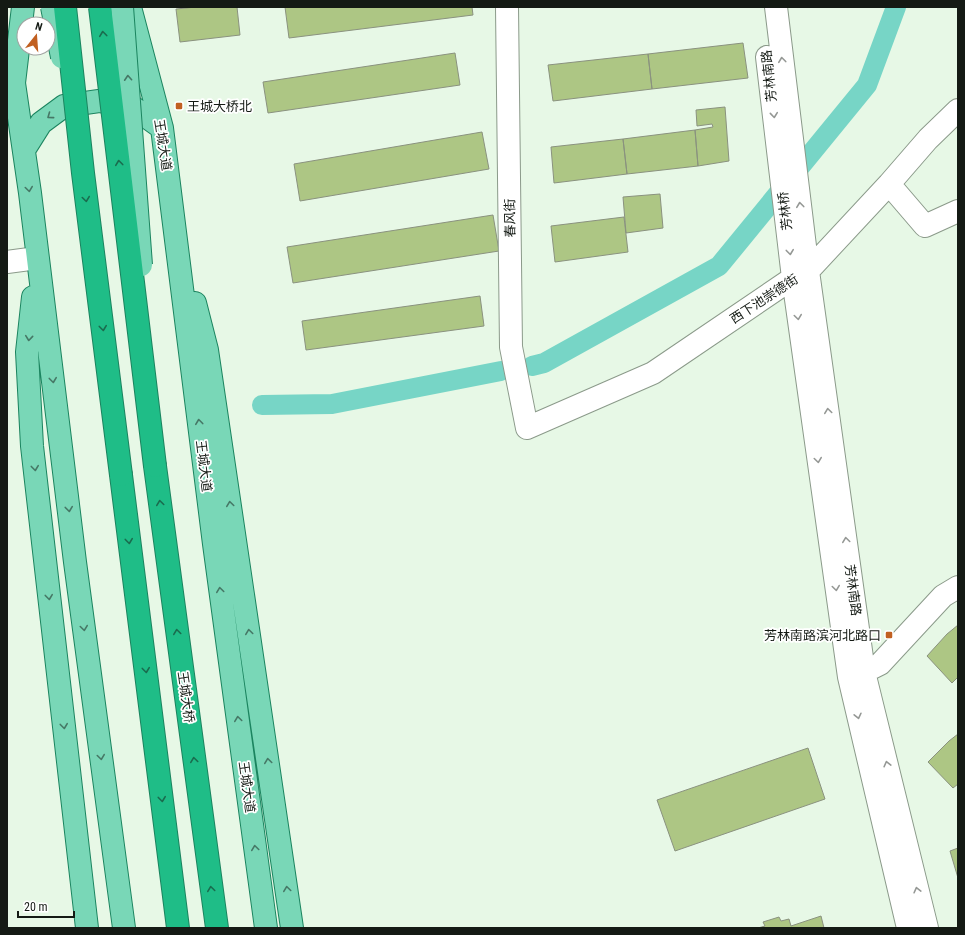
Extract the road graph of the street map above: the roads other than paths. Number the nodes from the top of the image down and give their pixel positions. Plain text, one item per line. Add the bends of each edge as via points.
1 (8, 7) edge
2 (23, 7) edge
3 (52, 7) edge
4 (64, 7) edge
5 (100, 7) edge
6 (122, 7) edge
7 (130, 7) edge
8 (138, 7) edge
9 (507, 7) edge
10 (762, 7) edge
11 (776, 7) edge
12 (143, 55) junction
13 (14, 83) junction
14 (958, 110) edge
15 (162, 128) junction
16 (785, 142) junction
17 (24, 150) junction
18 (83, 173) junction
19 (889, 184) junction
20 (958, 211) edge
21 (173, 215) junction
22 (37, 258) junction
23 (7, 262) edge
24 (800, 275) junction
25 (527, 428) joint
26 (155, 466) junction
27 (958, 587) edge
28 (857, 674) junction
29 (87, 928) edge
30 (124, 928) edge
31 (178, 928) edge
32 (217, 928) edge
33 (266, 928) edge
34 (292, 928) edge
35 (908, 928) edge
36 (926, 928) edge

1 - 13 main road
2 - 13 main road
3 - 18 main road, bridge
4 - 18 highway, bridge
26 -> 5 highway, bridge
26 -> 6 main road, bridge
7 - 12 main road, 王城大道
8 - 12 main road
9 - 25 street, 春风街 via 511,347
10 -> 16 street, 芳林南路
16 -> 11 street, 芳林南路
12 - 15 main road, 王城大道
13 - 17 main road
14 - 19 street, 西下池崇德街 via 928,139
15 -> 17 main road via 130,105 99,101 64,106 41,123
15 - 21 main road, 王城大道
16 - 24 street, 芳林桥
17 -> 22 main road
18 -> 31 highway, bridge
19 - 20 street via 925,226
19 - 24 street, 西下池崇德街
33 -> 21 main road, 王城大道
34 -> 21 main road via 208,350
22 - 23 street
22 -> 29 main road via 28,352 32,446
22 -> 30 main road
24 - 25 street, 西下池崇德街 via 653,374
24 - 28 street, 芳林南路
32 -> 26 highway, 王城大桥
27 - 28 street via 943,596 880,664
28 -> 35 street, 芳林南路
36 -> 28 street, 芳林南路

